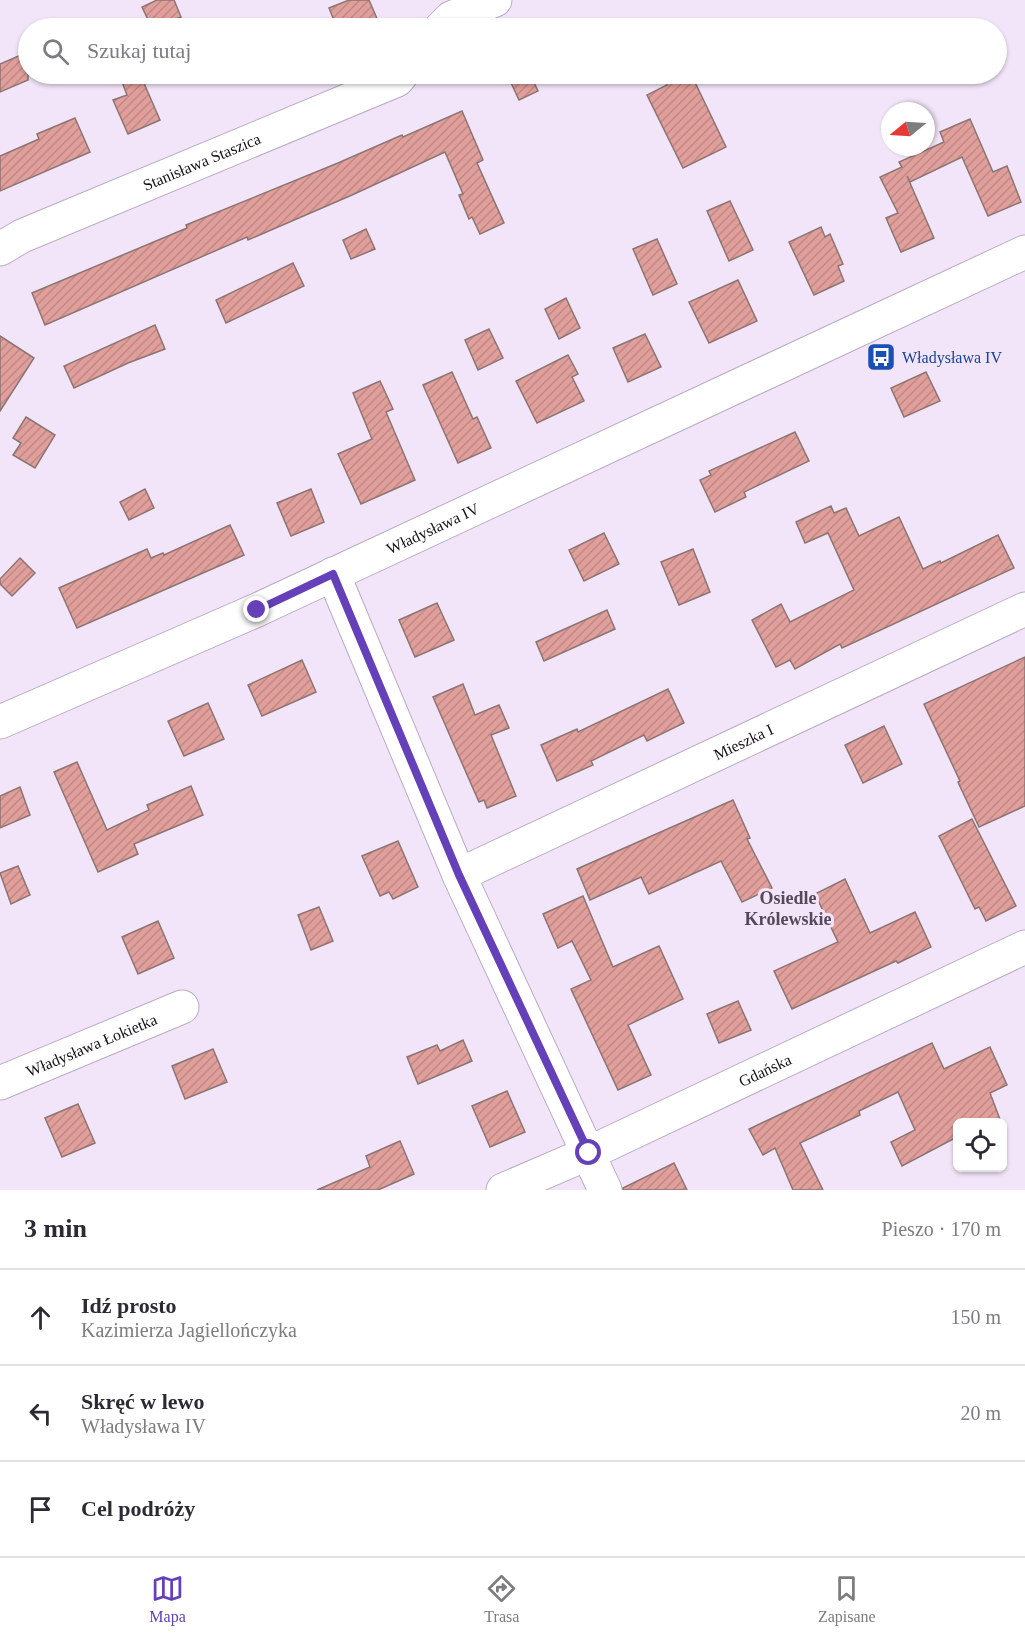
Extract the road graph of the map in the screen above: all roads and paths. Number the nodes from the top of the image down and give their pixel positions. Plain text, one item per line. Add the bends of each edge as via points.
1 (495, 0) edge
2 (451, 18) edge
3 (387, 84) edge
4 (0, 249) edge
5 (1025, 252) edge
6 (333, 574) junction
7 (1025, 609) edge
8 (0, 722) edge
9 (459, 875) junction
10 (1025, 947) edge
11 (182, 1007) dead end
12 (0, 1083) edge
13 (589, 1153) junction
14 (503, 1190) edge
15 (605, 1190) edge

1 - 2 street
3 - 4 street, Stanisława Staszica via 22,236
5 - 6 street, Władysława IV
6 - 8 street, Władysława IV
6 - 9 street
7 - 9 street, Mieszka I
9 - 13 street
10 - 13 street, Gdańska
11 - 12 street, Władysława Łokietka
13 - 14 street, Gdańska
13 - 15 street

